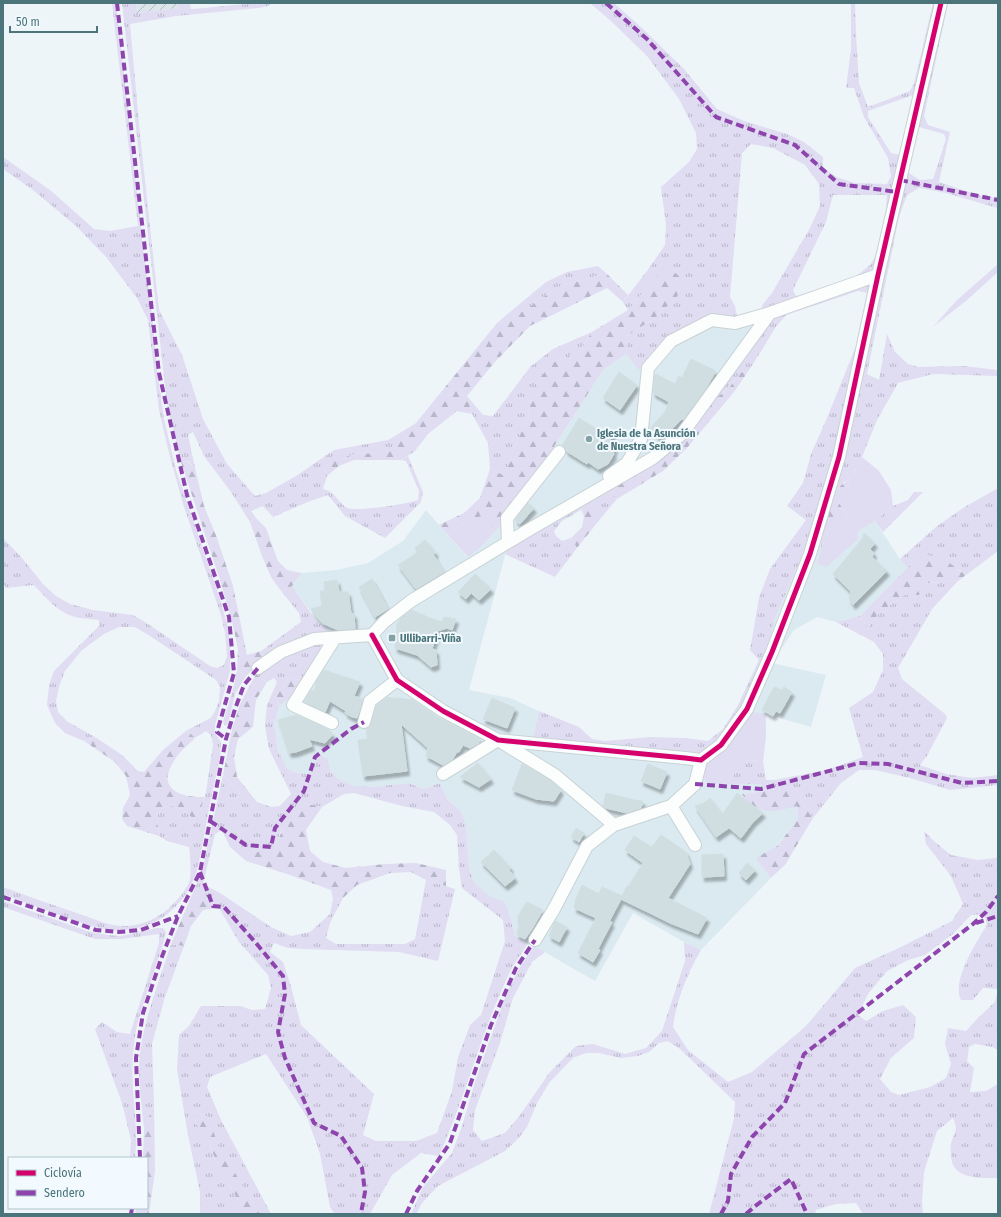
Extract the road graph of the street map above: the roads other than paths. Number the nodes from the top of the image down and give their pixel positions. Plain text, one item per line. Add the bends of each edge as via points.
1 (941, 3) edge
2 (878, 275) junction
3 (770, 313) junction
4 (559, 452) dead end
5 (530, 529) junction
6 (508, 542) junction
7 (372, 635) junction
8 (335, 638) junction
9 (258, 668) dead end
10 (397, 680) junction
11 (364, 722) dead end
12 (332, 723) dead end
13 (498, 740) junction
14 (701, 760) junction
15 (443, 774) dead end
16 (671, 806) junction
17 (614, 825) junction
18 (695, 845) dead end
19 (535, 940) dead end

1 - 2 street
2 - 3 street
2 - 14 street via 839,457 810,554 747,709 721,745
3 - 5 street via 682,434 653,458
3 - 5 street via 735,322 712,320 671,341 648,368 641,438 627,463
4 - 6 street via 507,518
5 - 6 street
6 - 7 street via 411,601
7 - 8 street
7 - 10 street
8 - 9 street via 314,639 281,652
8 - 12 street via 293,705
10 - 11 street via 370,701
10 - 13 street via 442,711
13 - 14 street
13 - 15 street
13 - 17 street via 555,775
14 - 16 street via 695,784
16 - 17 street
16 - 18 street
17 - 19 street via 587,846

